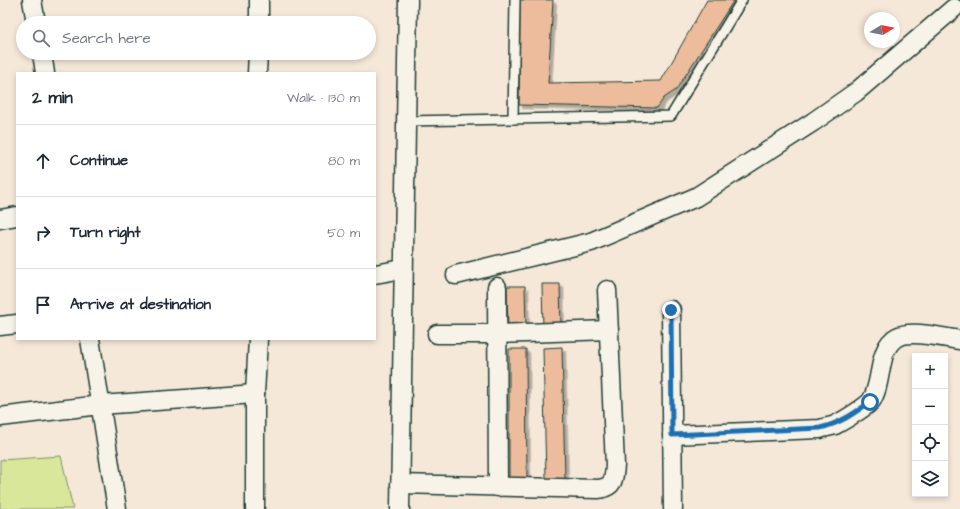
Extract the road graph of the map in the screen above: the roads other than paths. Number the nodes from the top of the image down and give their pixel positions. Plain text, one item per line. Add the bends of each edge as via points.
1 (32, 0) edge
2 (259, 0) edge
3 (408, 0) edge
4 (516, 0) edge
5 (742, 0) edge
6 (952, 7) edge
7 (35, 16) edge
8 (259, 16) edge
9 (43, 60) edge
10 (258, 60) edge
11 (45, 72) edge
12 (257, 72) edge
13 (513, 119) junction
14 (406, 121) junction
15 (16, 216) edge
16 (0, 219) edge
17 (403, 269) junction
18 (376, 274) edge
19 (456, 275) dead end
20 (497, 287) dead end
21 (607, 290) dead end
22 (671, 310) dead end
23 (16, 324) edge
24 (0, 326) edge
25 (609, 330) junction
26 (437, 334) dead end
27 (497, 334) junction
28 (90, 340) edge
29 (258, 340) edge
30 (960, 340) edge
31 (254, 394) junction
32 (100, 405) junction
33 (0, 417) edge
34 (672, 435) junction
35 (400, 484) junction
36 (498, 487) junction
37 (117, 509) edge
38 (255, 509) edge
39 (400, 509) edge
40 (673, 509) edge

1 - 7 street
2 - 8 street
3 - 14 street
4 - 13 lane
5 - 13 lane via 671,116
6 - 19 street via 856,92 696,197 591,242
9 - 11 street
10 - 12 street
13 - 14 lane
14 - 17 street
15 - 16 street
17 - 18 street
17 - 35 street
20 - 27 street
21 - 25 street
22 - 34 street
23 - 24 street
25 - 27 street
25 - 36 street via 615,465 611,484 598,489
26 - 27 street
27 - 36 street
28 - 32 street
29 - 31 street
30 - 34 street via 913,333 897,336 886,349 875,393 870,402 835,425 820,428
31 - 32 street
31 - 38 street
32 - 33 street
32 - 37 street
34 - 40 street
35 - 36 street
35 - 39 street

